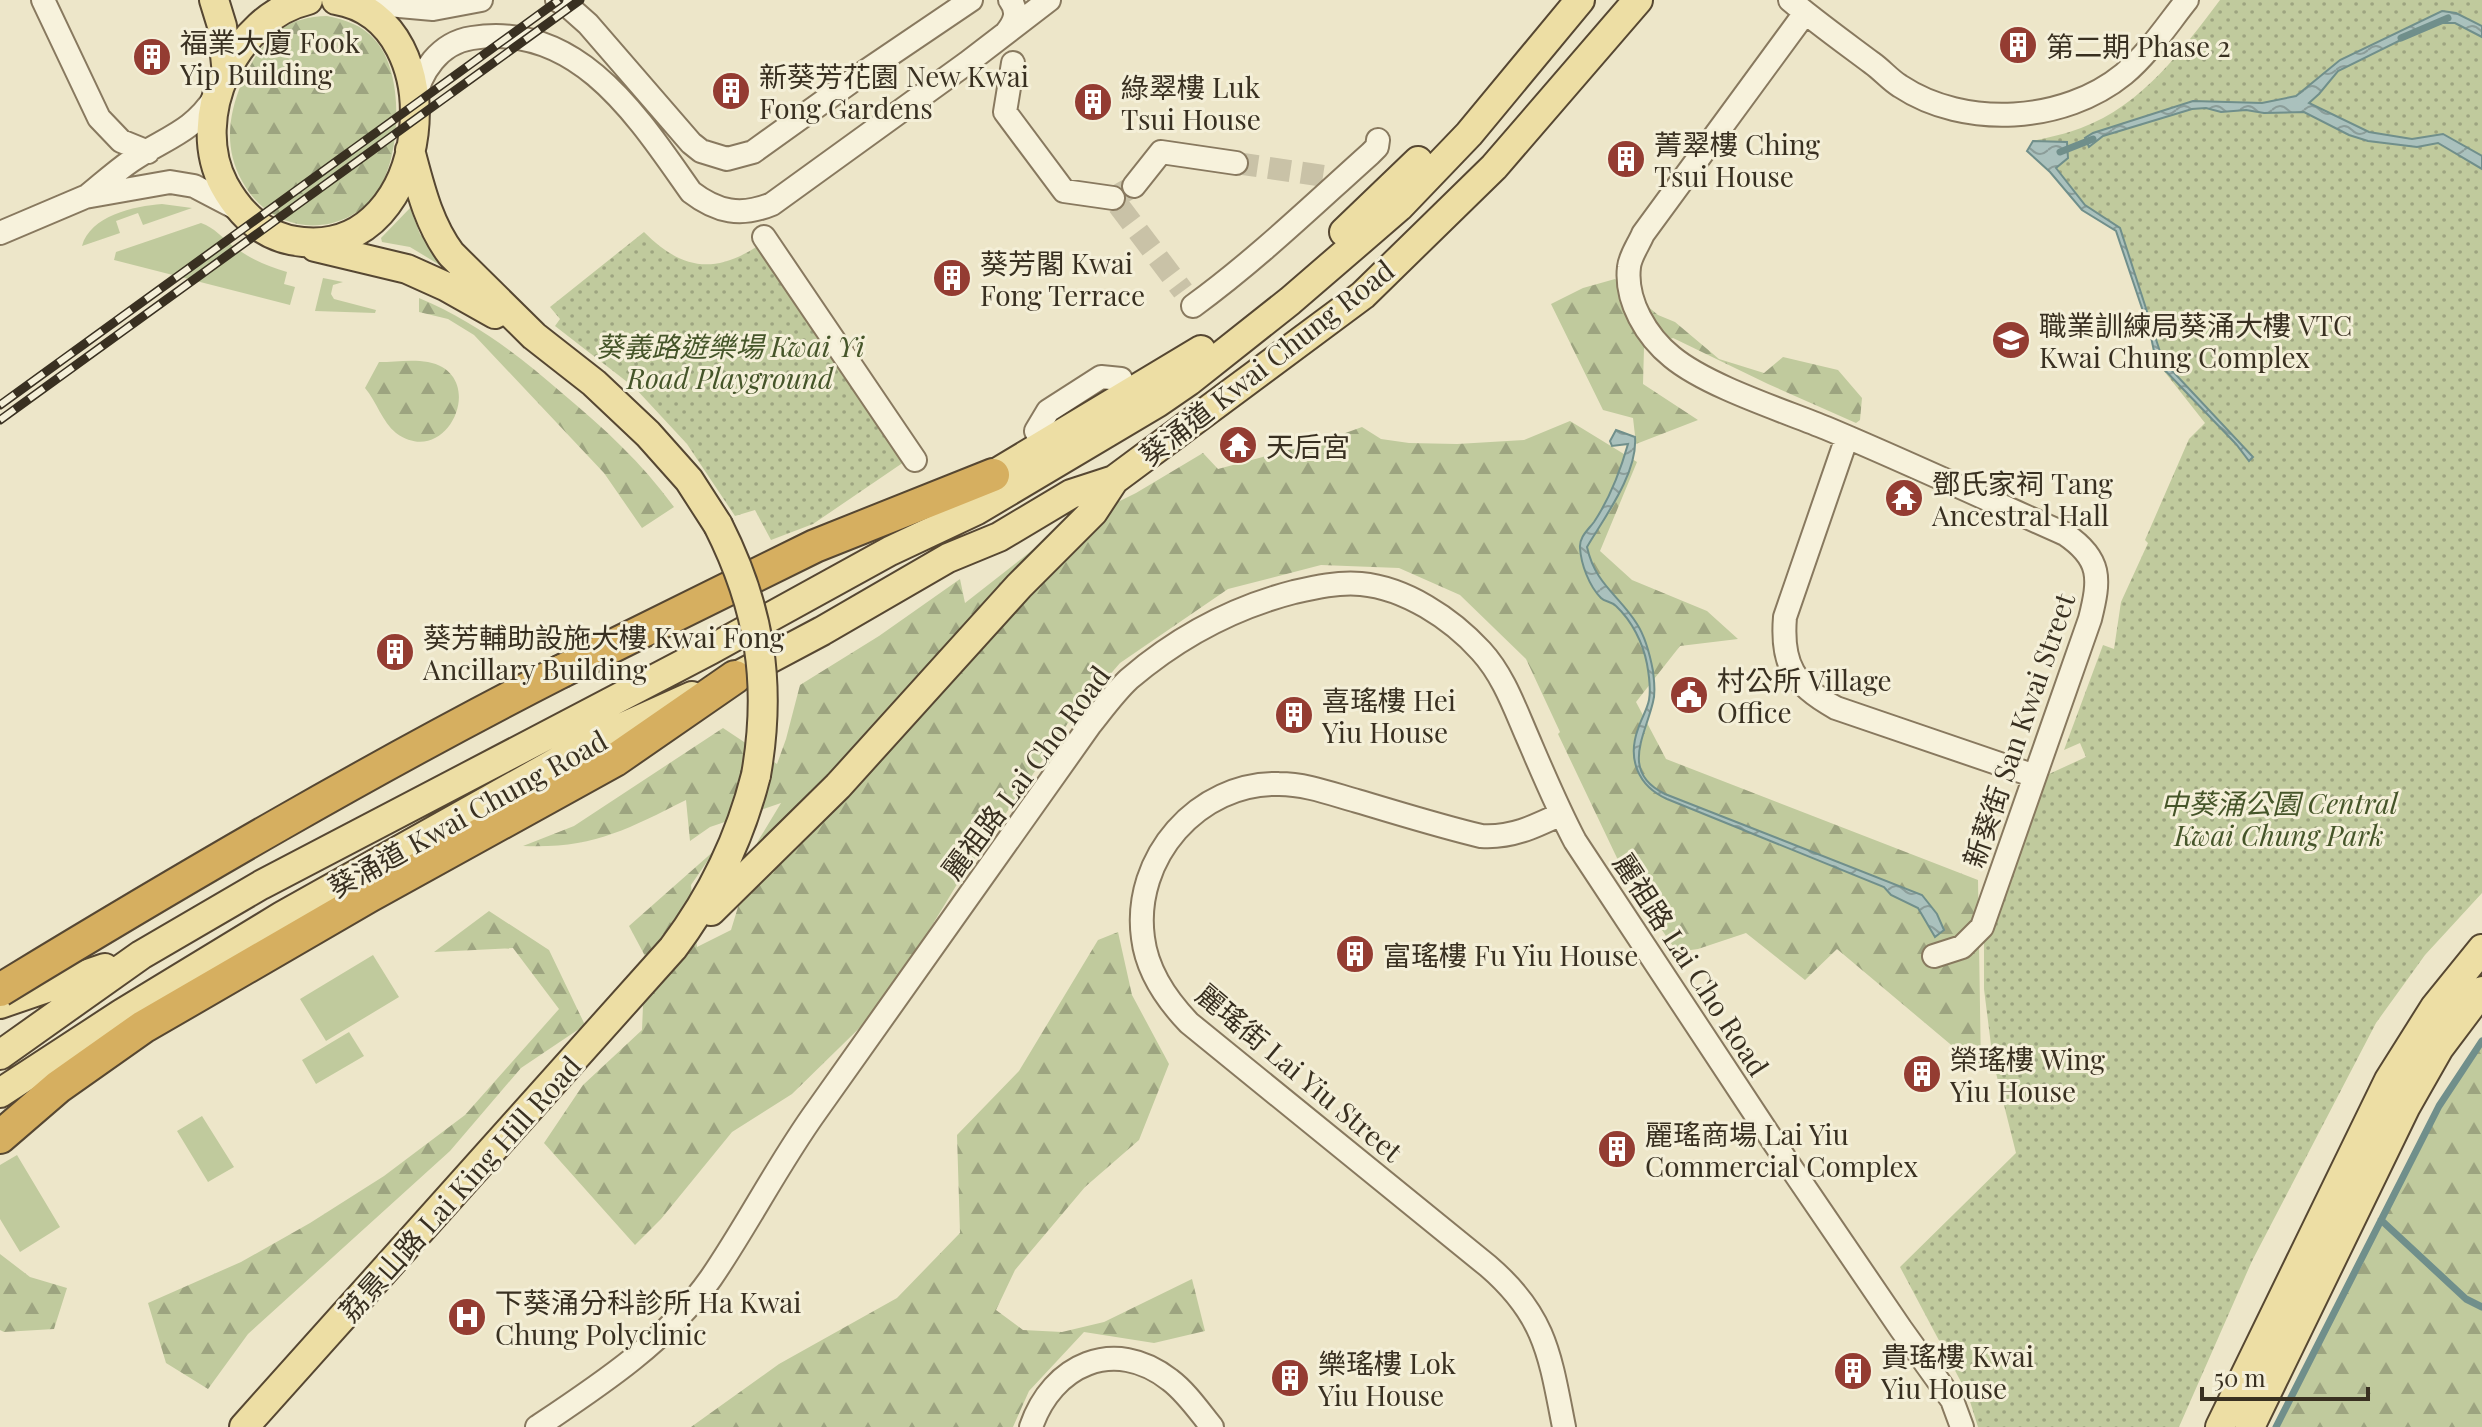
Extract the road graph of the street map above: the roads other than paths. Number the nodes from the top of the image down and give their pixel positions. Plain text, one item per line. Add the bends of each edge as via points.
1 (43, 0) edge
2 (214, 0) edge
3 (308, 0) edge
4 (459, 0) edge
5 (481, 0) edge
6 (971, 0) edge
7 (1010, 0) edge
8 (1049, 0) edge
9 (1557, 0) edge
10 (1580, 0) edge
11 (1601, 0) edge
12 (1638, 0) edge
13 (2187, 0) edge
14 (341, 1) edge
15 (565, 3) edge
16 (1796, 4) edge
17 (433, 9) junction
18 (1006, 33) junction
19 (1013, 63) dead end
20 (223, 83) junction
21 (414, 104) junction
22 (1378, 140) dead end
23 (410, 150) junction
24 (148, 152) junction
25 (1236, 163) tunnel mouth
26 (1134, 186) tunnel mouth
27 (85, 197) junction
28 (1113, 198) dead end
29 (238, 209) junction
30 (0, 233) edge
31 (764, 237) dead end
32 (293, 241) junction
33 (1193, 306) dead end
34 (534, 336) junction
35 (1248, 344) junction
36 (1121, 379) dead end
37 (1036, 431) dead end
38 (1847, 437) junction
39 (915, 460) dead end
40 (993, 475) junction
41 (1114, 480) junction
42 (890, 551) junction
43 (948, 558) junction
44 (735, 677) junction
45 (2035, 776) junction
46 (1561, 814) junction
47 (673, 948) junction
48 (2482, 949) edge
49 (141, 955) junction
50 (1934, 956) dead end
51 (0, 990) edge
52 (2482, 991) edge
53 (0, 1004) edge
54 (0, 1055) edge
55 (0, 1093) edge
56 (0, 1137) edge
57 (244, 1427) edge
58 (537, 1427) edge
59 (1031, 1427) edge
60 (1212, 1427) edge
61 (1564, 1427) edge
62 (1962, 1427) edge
63 (2220, 1427) edge
64 (2250, 1427) edge

1 - 24 street via 99,118 121,141
2 - 20 main road via 222,26
3 - 20 main road via 265,19 242,43
4 - 17 street
5 - 17 street
6 - 15 street via 753,152 727,159 691,143
7 - 18 street via 1015,21
8 - 18 street
9 - 40 main road, 葵涌道 Kwai Chung Road via 1450,131 1304,270 1181,364
10 - 35 main road, 葵涌道 Kwai Chung Road via 1469,134 1399,207
11 - 35 main road, 葵涌道 Kwai Chung Road via 1480,144 1409,216 1347,274
12 - 41 main road, 葵涌道 Kwai Chung Road via 1494,167 1363,295
13 - 16 street via 2150,48 2101,90 2047,111 1996,115 1926,100 1899,86
14 - 17 street
14 - 21 main road via 377,17 400,43
16 - 38 street, 新葵街 San Kwai Street via 1643,234 1629,265 1630,290 1639,317 1672,357 1699,375
18 - 21 street via 756,211 738,213 705,203 691,192 612,87 569,56 533,42 499,36 452,45 429,64
19 - 28 street via 1005,112 1064,191
20 - 24 street via 189,128
20 - 29 main road via 211,127 212,145 221,180
21 - 23 main road
22 - 33 street via 1377,147 1337,178 1259,255
23 - 32 main road via 394,198 371,224 326,243
23 - 34 main road via 441,241
24 - 27 street
25 - 26 street via 1161,152
27 - 29 street via 183,183
27 - 30 street
29 - 32 main road via 263,230
31 - 39 street
32 - 34 main road via 407,269
34 - 47 main road, bridge via 603,390 689,480 718,525 744,583 760,648 764,712 756,775 725,866
35 - 42 main road, 葵涌道 Kwai Chung Road via 977,510
35 - 43 main road, 葵涌道 Kwai Chung Road via 1200,390 986,524
36 - 37 street via 1101,377 1048,411
38 - 45 street, 新葵街 San Kwai Street via 2065,534 2091,557 2097,589 2090,619
38 - 45 street via 1785,617 1783,641 1795,679 1836,708
40 - 42 main road, 葵涌道 Kwai Chung Road
40 - 51 highway, bridge via 815,546 562,671 139,905
41 - 43 main road, 葵涌道 Kwai Chung Road via 1071,494 999,537
41 - 47 main road via 1093,512 838,786
42 - 49 main road, 葵涌道 Kwai Chung Road via 261,885
43 - 44 main road, 葵涌道 Kwai Chung Road
44 - 55 main road, 葵涌道 Kwai Chung Road via 603,736 309,901
44 - 56 highway via 615,760 143,1027 58,1087
45 - 50 street, 新葵街 San Kwai Street via 1982,927 1962,947
46 - 58 street, 麗祖路 Lai Cho Road via 1505,685 1481,651 1424,606 1391,590 1360,584 1322,586 1222,616 1128,680 1090,725 806,1125 710,1280 648,1346
46 - 61 street, 麗瑤街 Lai Yiu Street via 1526,831 1481,836 1311,788 1249,787 1205,806 1167,841 1148,880 1142,921 1146,953 1158,982 1189,1023 1515,1291 1547,1345
46 - 62 street, 麗祖路 Lai Cho Road via 1863,1275 1952,1400
47 - 57 main road, 荔景山路 Lai King Hill Road
48 - 63 main road via 2396,1067
49 - 53 main road
49 - 54 main road, 葵涌道 Kwai Chung Road
52 - 64 main road via 2439,1048 2406,1106
59 - 60 street via 1048,1391 1067,1373 1095,1360 1118,1359 1170,1379

